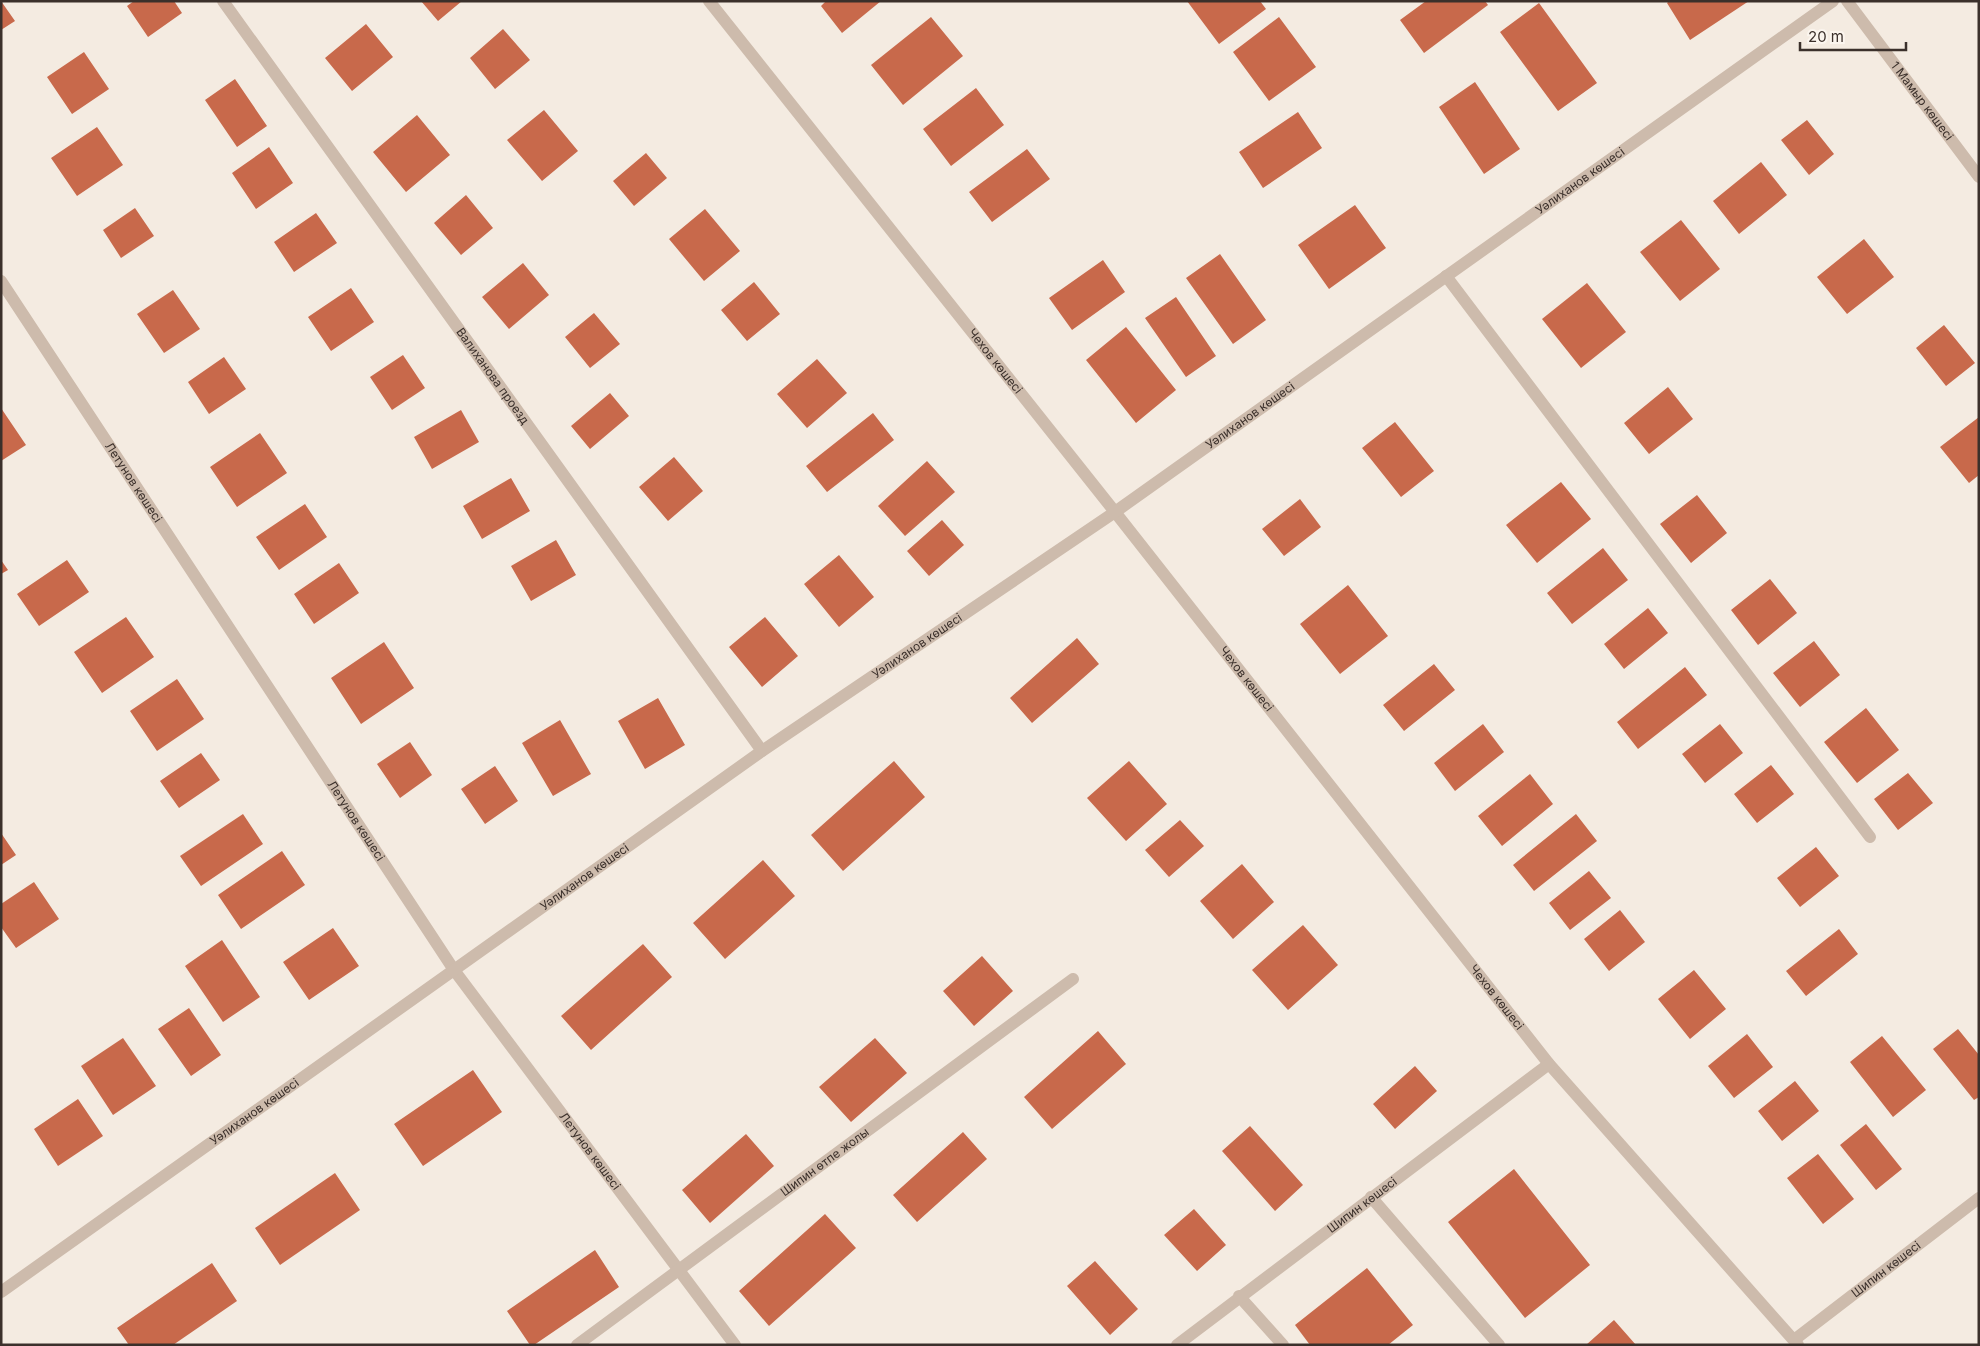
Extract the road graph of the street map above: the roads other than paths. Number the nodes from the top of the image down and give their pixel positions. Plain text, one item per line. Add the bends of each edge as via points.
1 (223, 1) edge
2 (709, 1) edge
3 (1833, 1) edge
4 (1847, 1) edge
5 (1979, 177) edge
6 (1446, 276) junction
7 (1, 281) edge
8 (1115, 512) junction
9 (762, 752) junction
10 (1870, 837) dead end
11 (454, 970) junction
12 (1073, 979) dead end
13 (1549, 1064) junction
14 (1371, 1197) junction
15 (1979, 1198) edge
16 (679, 1270) junction
17 (1, 1292) edge
18 (1239, 1296) junction
19 (1796, 1342) edge
20 (576, 1345) edge
21 (735, 1345) edge
22 (1177, 1345) edge
23 (1282, 1345) edge
24 (1499, 1345) edge

1 - 9 street, Валиханова проезд
2 - 8 street, Чехов көшесі
3 - 6 street, Уәлиханов көшесі
4 - 5 street, 1 Мамыр көшесі
6 - 8 street, Уәлиханов көшесі
6 - 10 street
7 - 11 street, Летунов көшесі
8 - 9 street, Уәлиханов көшесі
8 - 13 street, Чехов көшесі
9 - 11 street, Уәлиханов көшесі
11 - 16 street, Летунов көшесі
11 - 17 street, Уәлиханов көшесі
12 - 16 street, Шипин өтпе жолы
13 - 14 street, Шипин көшесі
13 - 19 street, Чехов көшесі
14 - 18 street, Шипин көшесі
14 - 24 street
15 - 19 street, Шипин көшесі
16 - 20 street, Шипин өтпе жолы
16 - 21 street, Летунов көшесі
18 - 22 street, Шипин көшесі
18 - 23 street

